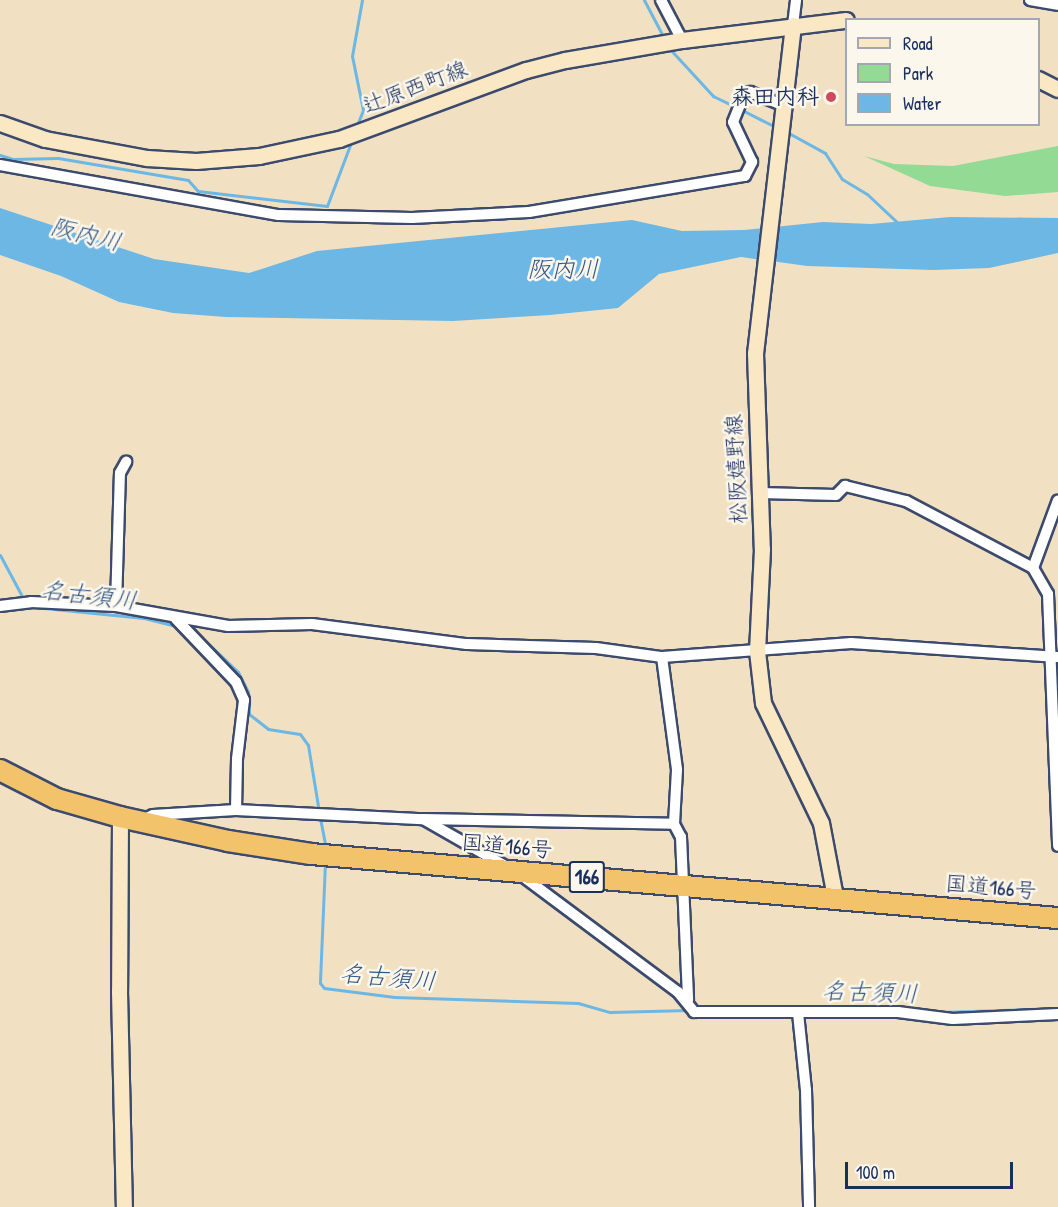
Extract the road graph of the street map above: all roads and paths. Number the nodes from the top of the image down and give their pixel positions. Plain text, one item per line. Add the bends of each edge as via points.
1 (662, 0) edge
2 (796, 0) edge
3 (1030, 0) edge
4 (1058, 5) edge
5 (845, 20) edge
6 (793, 25) junction
7 (682, 40) junction
8 (1040, 80) edge
9 (1058, 89) edge
10 (783, 105) junction
11 (0, 123) edge
12 (0, 165) edge
13 (126, 462) dead end
14 (761, 493) junction
15 (1058, 501) edge
16 (1033, 568) junction
17 (0, 606) edge
18 (116, 606) junction
19 (177, 619) junction
20 (758, 651) junction
21 (662, 657) junction
22 (1054, 657) edge
23 (0, 770) edge
24 (236, 810) junction
25 (423, 819) junction
26 (129, 820) junction
27 (674, 824) junction
28 (1058, 846) edge
29 (513, 870) junction
30 (684, 887) junction
31 (835, 897) junction
32 (1058, 918) edge
33 (690, 1004) junction
34 (798, 1013) junction
35 (1058, 1014) edge
36 (124, 1207) edge
37 (809, 1207) edge

1 - 7 street
2 - 6 street
3 - 4 street
5 - 6 main road, 辻原西町線
6 - 7 main road, 辻原西町線
6 - 10 main road, 松阪嬉野線
7 - 11 main road, 辻原西町線 via 526,70 346,136 259,156 170,160 87,148
8 - 9 main road
10 - 12 street via 750,92 743,97 733,122 752,162 745,176 518,213 412,218 279,215
10 - 14 main road, 松阪嬉野線 via 755,353 755,426
13 - 18 street via 120,473
14 - 16 street via 836,495 845,486 906,501
14 - 20 main road, 松阪嬉野線
15 - 16 street
16 - 22 street via 1048,594
17 - 18 street via 26,602
18 - 19 street
19 - 21 street via 228,626 312,624 467,644 596,648
19 - 24 street via 185,632 236,682 244,700
20 - 21 street
20 - 22 street via 851,643
20 - 31 main road, 松阪嬉野線 via 763,703 821,823
21 - 27 street via 677,770
22 - 28 street
23 - 26 highway, 国道166号 / 166 via 57,799
24 - 25 street
24 - 26 street
25 - 27 street
25 - 29 street
26 - 29 highway, 国道166号 / 166 via 311,854
26 - 36 main road via 119,991
27 - 30 street via 681,837
29 - 30 highway, 国道166号 / 166
29 - 33 street
30 - 31 highway, 国道166号 / 166
30 - 33 street
31 - 32 highway, 国道166号 / 166
33 - 34 street
34 - 35 street via 898,1011 953,1019
34 - 37 street via 806,1090

